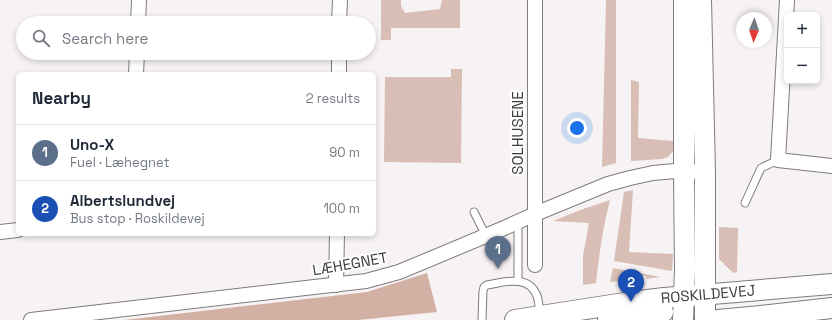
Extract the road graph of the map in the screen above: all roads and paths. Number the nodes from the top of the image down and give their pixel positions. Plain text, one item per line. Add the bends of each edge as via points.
1 (139, 0) edge
2 (340, 0) edge
3 (535, 0) edge
4 (684, 0) edge
5 (701, 0) edge
6 (787, 0) edge
7 (138, 16) edge
8 (339, 16) edge
9 (137, 60) edge
10 (339, 60) edge
11 (136, 72) edge
12 (339, 72) edge
13 (778, 160) junction
14 (832, 166) edge
15 (684, 171) junction
16 (705, 172) junction
17 (745, 203) dead end
18 (474, 212) dead end
19 (535, 214) junction
20 (518, 222) junction
21 (16, 230) edge
22 (0, 232) edge
23 (337, 236) edge
24 (486, 236) junction
25 (535, 265) dead end
26 (518, 281) junction
27 (832, 284) edge
28 (336, 285) junction
29 (832, 290) edge
30 (832, 308) edge
31 (696, 311) edge
32 (541, 316) junction
33 (31, 320) edge
34 (482, 320) edge
35 (515, 320) edge
36 (608, 320) edge

1 - 7 street
2 - 8 street
3 - 19 street, SOLHUSENE
4 - 15 main road
5 - 16 main road
6 - 13 street
9 - 11 street
10 - 12 street
13 - 14 street
13 - 17 lane via 761,168
15 - 16 street, LÆHEGNET
15 - 19 street, LÆHEGNET via 653,173 608,184
15 - 31 main road via 685,263
16 - 31 main road
18 - 24 lane
19 - 20 street, LÆHEGNET
19 - 25 street, SOLHUSENE
20 - 24 street, LÆHEGNET
20 - 26 lane
21 - 22 street
23 - 28 street
24 - 28 street, LÆHEGNET via 399,272 366,281
26 - 32 lane via 532,287 537,296
26 - 34 lane via 484,287
27 - 31 main road, ROSKILDEVEJ
28 - 33 street, LÆHEGNET
29 - 31 main road via 814,296
30 - 31 main road, ROSKILDEVEJ
31 - 32 main road, ROSKILDEVEJ via 631,302
31 - 36 main road via 665,312
32 - 35 main road, ROSKILDEVEJ

